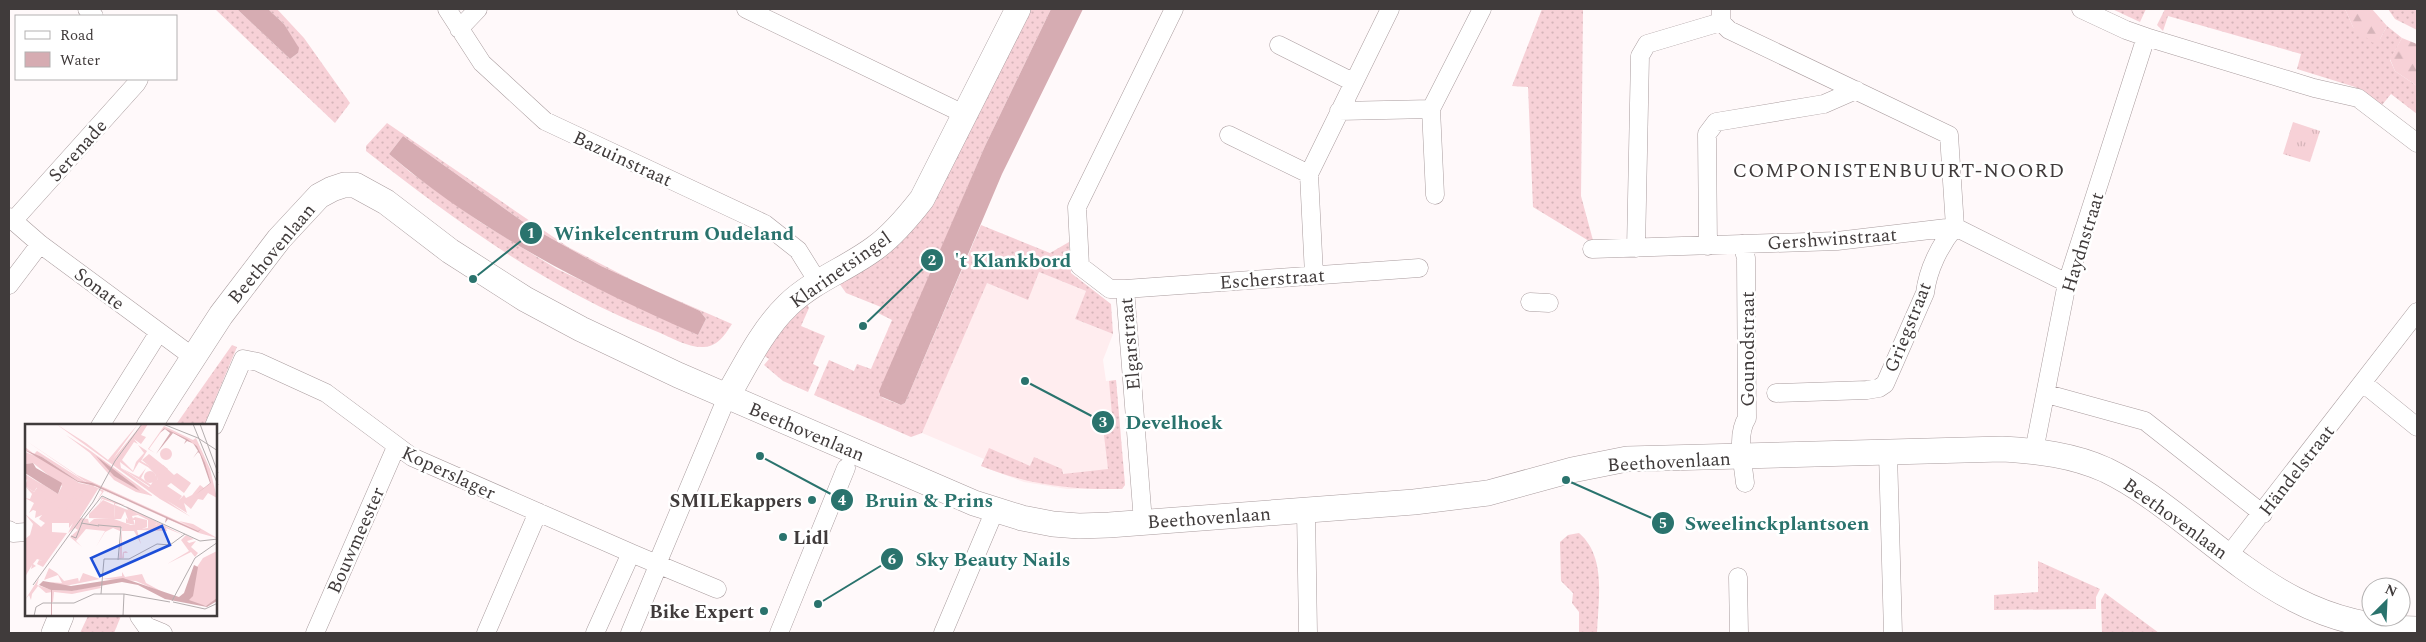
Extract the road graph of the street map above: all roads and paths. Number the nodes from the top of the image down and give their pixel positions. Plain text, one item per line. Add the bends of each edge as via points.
1 (447, 9) edge
2 (478, 9) edge
3 (746, 9) edge
4 (1018, 9) edge
5 (1174, 9) edge
6 (1390, 9) edge
7 (1482, 9) edge
8 (2081, 9) edge
9 (1721, 15) edge
10 (459, 29) junction
11 (2146, 37) junction
12 (1279, 44) dead end
13 (138, 80) edge
14 (1353, 82) junction
15 (1856, 90) junction
16 (1432, 110) junction
17 (1339, 111) junction
18 (966, 115) junction
19 (1229, 134) dead end
20 (2417, 143) edge
21 (1309, 174) junction
22 (1435, 195) dead end
23 (11, 219) edge
24 (1955, 227) junction
25 (40, 244) junction
26 (1742, 244) junction
27 (1708, 246) junction
28 (1636, 248) junction
29 (1592, 249) dead end
30 (1419, 268) dead end
31 (1314, 275) junction
32 (818, 282) junction
33 (2067, 283) junction
34 (9, 285) edge
35 (1125, 289) junction
36 (1530, 302) dead end
37 (1549, 303) dead end
38 (2417, 312) edge
39 (159, 332) junction
40 (193, 357) junction
41 (2363, 384) junction
42 (1776, 393) dead end
43 (2047, 394) junction
44 (727, 397) junction
45 (101, 424) edge
46 (151, 424) edge
47 (215, 424) edge
48 (2417, 427) edge
49 (396, 447) junction
50 (2034, 450) junction
51 (1888, 453) junction
52 (1743, 457) junction
53 (846, 468) dead end
54 (1745, 482) dead end
55 (995, 510) junction
56 (1306, 511) junction
57 (538, 512) junction
58 (2263, 514) junction
59 (1143, 522) junction
60 (9, 530) edge
61 (25, 532) edge
62 (631, 553) junction
63 (2228, 556) junction
64 (656, 568) junction
65 (1738, 577) dead end
66 (717, 589) dead end
67 (61, 617) edge
68 (140, 617) edge
69 (2417, 629) edge
70 (54, 633) edge
71 (163, 633) edge
72 (314, 633) edge
73 (486, 633) edge
74 (595, 633) edge
75 (630, 633) edge
76 (778, 633) edge
77 (943, 633) edge
78 (1308, 633) edge
79 (1739, 633) edge
80 (1893, 633) edge

1 - 10 street, Bazuinstraat
2 - 10 street
3 - 18 street
4 - 18 street, Klarinetsingel
5 - 35 street, Elgarstraat via 1077,207 1080,266 1110,289
6 - 14 street
7 - 16 street
8 - 11 street
9 - 15 street via 1729,30
9 - 28 street via 1647,44 1640,56
10 - 32 street, Bazuinstraat via 482,63 546,121 765,224 798,250
11 - 20 street via 2314,88 2358,98
11 - 33 street, Haydnstraat
12 - 14 street
13 - 23 street, Serenade
14 - 17 street
15 - 24 street via 1949,135
15 - 27 street via 1824,104 1716,122 1707,134
16 - 17 street
16 - 22 street
17 - 21 street
18 - 32 street, Klarinetsingel via 922,199 901,225 875,248
19 - 21 street
21 - 31 street
23 - 25 street, Sonate
24 - 26 street, Gershwinstraat via 1837,241
24 - 33 street
24 - 42 street, Griegstraat via 1927,277 1925,293 1885,384 1867,390
25 - 34 street
25 - 39 street, Sonate
26 - 27 street, Gershwinstraat
26 - 52 street, Gounodstraat via 1746,258 1747,418 1742,426
27 - 28 street, Gershwinstraat
28 - 29 street, Gershwinstraat
30 - 31 street, Escherstraat
31 - 35 street, Escherstraat
32 - 44 street, Klarinetsingel via 775,319
33 - 43 street, Haydnstraat
35 - 59 street, Elgarstraat
36 - 37 street
38 - 41 street, Händelstraat
39 - 40 street, Sonate
39 - 45 street
40 - 44 street, Beethovenlaan via 240,287 303,212 332,188 355,185 386,202 450,251 525,299
40 - 46 street, Beethovenlaan
41 - 48 street
41 - 58 street, Händelstraat
43 - 50 street, Haydnstraat
43 - 58 street via 2145,421
44 - 55 street, Beethovenlaan
44 - 64 street
47 - 49 street, Koperslager via 243,359 258,362 326,394 384,431
49 - 57 street, Koperslager
49 - 72 street, Bouwmeester
50 - 51 street, Beethovenlaan
50 - 63 street, Beethovenlaan via 2070,457 2105,469 2135,486
51 - 52 street, Beethovenlaan
51 - 80 street
52 - 54 street, Gounodstraat
52 - 56 street, Beethovenlaan via 1627,459 1488,493
53 - 76 street via 807,559 811,576
55 - 59 street, Beethovenlaan via 1022,518 1079,526
55 - 77 street
56 - 59 street, Beethovenlaan
56 - 78 street
57 - 62 street, Koperslager
57 - 73 street
58 - 63 street, Händelstraat
60 - 61 street
62 - 64 street, Koperslager
62 - 74 street
63 - 69 street, Beethovenlaan via 2284,596 2320,612 2359,623
64 - 66 street, Koperslager
64 - 75 street
65 - 79 street
67 - 70 street
68 - 71 street via 146,626

